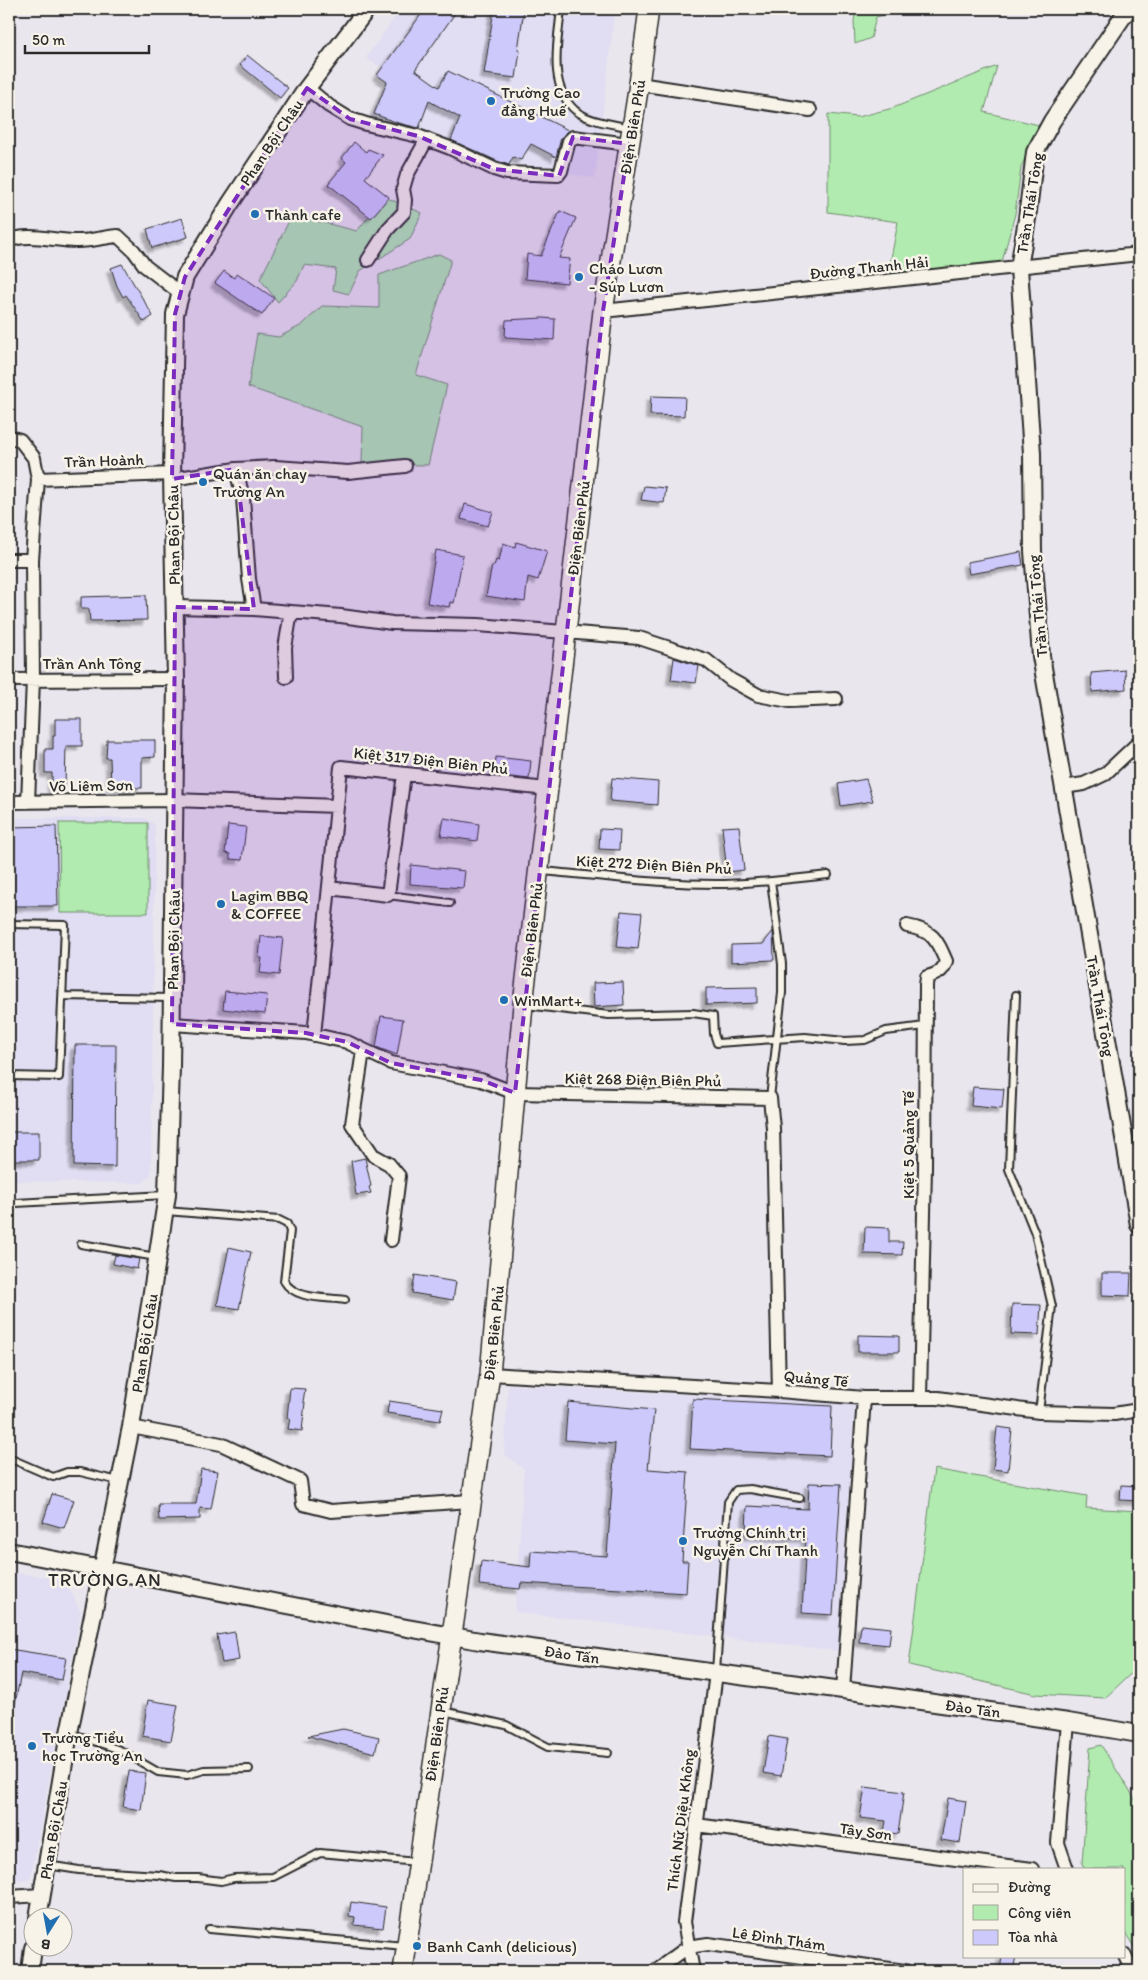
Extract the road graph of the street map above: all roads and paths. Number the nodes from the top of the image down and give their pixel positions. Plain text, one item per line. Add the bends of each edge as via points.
1 (561, 9) edge
2 (649, 9) edge
3 (1128, 9) edge
4 (361, 12) edge
5 (639, 84) junction
6 (307, 88) junction
7 (810, 110) dead end
8 (630, 136) junction
9 (427, 139) junction
10 (9, 241) edge
11 (1139, 254) edge
12 (368, 260) dead end
13 (1019, 268) junction
14 (180, 293) junction
15 (602, 311) junction
16 (9, 437) edge
17 (405, 466) dead end
18 (236, 469) junction
19 (172, 476) junction
20 (38, 479) junction
21 (9, 560) edge
22 (32, 560) junction
23 (175, 607) junction
24 (254, 609) junction
25 (291, 612) junction
26 (565, 634) junction
27 (286, 677) dead end
28 (176, 679) junction
29 (9, 680) edge
30 (33, 680) junction
31 (836, 699) dead end
32 (1139, 742) edge
33 (1134, 755) edge
34 (404, 774) junction
35 (1063, 786) junction
36 (547, 789) junction
37 (174, 800) junction
38 (9, 802) edge
39 (28, 802) junction
40 (337, 806) junction
41 (538, 870) junction
42 (828, 875) dead end
43 (771, 881) junction
44 (329, 888) junction
45 (388, 894) junction
46 (450, 903) dead end
47 (9, 924) edge
48 (907, 926) dead end
49 (1016, 995) dead end
50 (62, 996) junction
51 (172, 998) junction
52 (522, 1005) junction
53 (172, 1024) junction
54 (925, 1026) junction
55 (314, 1035) junction
56 (775, 1039) junction
57 (363, 1051) junction
58 (9, 1076) edge
59 (515, 1093) junction
60 (770, 1098) junction
61 (167, 1195) junction
62 (16, 1203) dead end
63 (165, 1211) junction
64 (1139, 1226) edge
65 (391, 1240) dead end
66 (81, 1244) dead end
67 (157, 1257) junction
68 (345, 1300) dead end
69 (490, 1374) junction
70 (779, 1391) junction
71 (920, 1397) junction
72 (864, 1398) junction
73 (1139, 1410) edge
74 (1039, 1412) junction
75 (131, 1427) junction
76 (9, 1458) edge
77 (120, 1481) junction
78 (800, 1498) dead end
79 (470, 1501) junction
80 (9, 1551) edge
81 (102, 1569) junction
82 (450, 1636) junction
83 (716, 1673) junction
84 (843, 1690) junction
85 (440, 1710) junction
86 (1068, 1722) junction
87 (69, 1733) junction
88 (1139, 1734) edge
89 (608, 1753) dead end
90 (249, 1769) dead end
91 (696, 1825) junction
92 (418, 1862) junction
93 (47, 1865) junction
94 (1024, 1868) edge
95 (1065, 1868) edge
96 (42, 1895) junction
97 (9, 1897) edge
98 (40, 1908) edge
99 (209, 1929) dead end
100 (406, 1946) junction
101 (688, 1947) junction
102 (32, 1958) edge
103 (1126, 1958) edge
104 (818, 1966) edge
105 (30, 1971) edge
106 (403, 1971) edge
107 (656, 1971) edge
108 (692, 1971) edge
109 (905, 1971) edge
110 (1132, 1971) edge

1 - 8 lane via 557,58 559,82 566,100 577,111
2 - 5 main road, Điện Biên Phủ
3 - 13 street, Trần Thái Tông via 1034,152
4 - 6 street, Phan Bội Châu
5 - 7 street
5 - 8 main road, Điện Biên Phủ
6 - 9 street via 350,119
6 - 14 street, Phan Bội Châu via 230,204 185,278
8 - 9 street via 572,137 558,175 507,173
8 - 15 main road, Điện Biên Phủ
9 - 12 street via 407,175 403,189 404,212 388,229
10 - 14 street via 15,238 47,238 74,242 118,236 145,266
11 - 13 street, Đường Thanh Hải
13 - 15 street, Đường Thanh Hải
13 - 35 street, Trần Thái Tông via 1032,453 1033,551 1041,656
14 - 19 street, Phan Bội Châu via 173,342
15 - 26 main road, Điện Biên Phủ
16 - 20 street via 20,440 34,458
17 - 18 street, Trần Hoành via 348,472 275,467
18 - 19 street, Trần Hoành
18 - 24 street via 243,498
19 - 20 street, Trần Hoành
19 - 23 street, Phan Bội Châu
20 - 22 street
21 - 22 street
22 - 30 street
23 - 24 street
23 - 28 street, Phan Bội Châu
24 - 25 street
25 - 26 street
25 - 27 street via 285,648
26 - 31 street via 638,638 666,646 706,660 731,680 758,695 789,701
26 - 36 main road, Điện Biên Phủ
28 - 30 street, Trần Anh Tông
28 - 37 street, Phan Bội Châu
29 - 30 street, Trần Anh Tông
30 - 39 street
32 - 33 street
33 - 35 street via 1092,781
34 - 36 street, Kiệt 317 Điện Biên Phủ
34 - 40 street, Kiệt 317 Điện Biên Phủ via 342,767
34 - 45 street
35 - 64 street, Trần Thái Tông
36 - 41 main road, Điện Biên Phủ
37 - 39 street, Võ Liêm Sơn
37 - 40 street, Võ Liêm Sơn
37 - 51 street, Phan Bội Châu
38 - 39 street, Võ Liêm Sơn
40 - 44 street, Kiệt 317 Điện Biên Phủ
41 - 43 lane, Kiệt 272 Điện Biên Phủ via 667,882 724,884
41 - 52 main road, Điện Biên Phủ
42 - 43 lane, Kiệt 272 Điện Biên Phủ
43 - 56 lane via 782,964 782,993
44 - 45 street
44 - 55 street, Kiệt 317 Điện Biên Phủ
45 - 46 lane
47 - 50 lane via 65,925
48 - 54 street, Kiệt 5 Quảng Tế via 926,931 936,939 946,961 944,968 927,977
49 - 74 lane via 1009,1169 1035,1233 1052,1306
50 - 51 lane
50 - 58 lane via 59,1077
51 - 53 street, Phan Bội Châu
52 - 56 lane via 608,1015 693,1013 713,1016 718,1043
52 - 59 main road, Điện Biên Phủ
53 - 55 street, Kiệt 268 Điện Biên Phủ
53 - 61 street, Phan Bội Châu
54 - 56 lane via 886,1031 865,1040
54 - 71 street, Kiệt 5 Quảng Tế
55 - 57 street, Kiệt 268 Điện Biên Phủ via 347,1042
56 - 60 lane
57 - 59 street, Kiệt 268 Điện Biên Phủ via 391,1063 481,1080
57 - 65 street via 352,1124 373,1155 389,1164 399,1176
59 - 60 street, Kiệt 268 Điện Biên Phủ
59 - 69 main road, Điện Biên Phủ
60 - 70 street
61 - 62 lane
61 - 63 street, Phan Bội Châu
63 - 67 street, Phan Bội Châu
63 - 68 lane via 279,1220 290,1231 284,1281 288,1288 297,1293
66 - 67 lane
67 - 75 street, Phan Bội Châu
69 - 70 street, Quảng Tế
69 - 79 main road, Điện Biên Phủ
70 - 72 street, Quảng Tế
71 - 72 street, Quảng Tế
71 - 74 street, Quảng Tế
72 - 84 street
73 - 74 street, Quảng Tế via 1114,1414
75 - 77 street, Phan Bội Châu
75 - 79 street via 222,1444 300,1481 303,1504 331,1511
76 - 77 lane via 53,1477 80,1472
77 - 81 street, Phan Bội Châu
78 - 83 lane via 750,1489 736,1490 728,1502
79 - 82 main road, Điện Biên Phủ
80 - 81 street, Đào Tấn
81 - 82 street, Đào Tấn
81 - 87 street, Phan Bội Châu
82 - 83 street, Đào Tấn
82 - 85 main road, Điện Biên Phủ
83 - 84 street, Đào Tấn
83 - 91 street, Thích Nữ Diệu Không
84 - 86 street, Đào Tấn
85 - 89 lane via 506,1724 548,1747
85 - 92 main road, Điện Biên Phủ
86 - 88 street, Đào Tấn
86 - 95 street via 1058,1843
87 - 90 lane via 120,1750 158,1772 187,1776 204,1770
87 - 93 street, Phan Bội Châu
91 - 94 street, Tây Sơn
91 - 101 street, Thích Nữ Diệu Không via 684,1922
92 - 93 lane via 320,1853 273,1877 222,1881
92 - 100 main road, Điện Biên Phủ
93 - 96 street, Phan Bội Châu
96 - 97 street
96 - 98 street, Phan Bội Châu
99 - 100 lane
100 - 106 main road, Điện Biên Phủ
101 - 104 street, Lê Đình Thám via 708,1944
101 - 107 street
101 - 108 street, Thích Nữ Diệu Không
102 - 105 street
103 - 110 street
104 - 109 street, Lê Đình Thám

